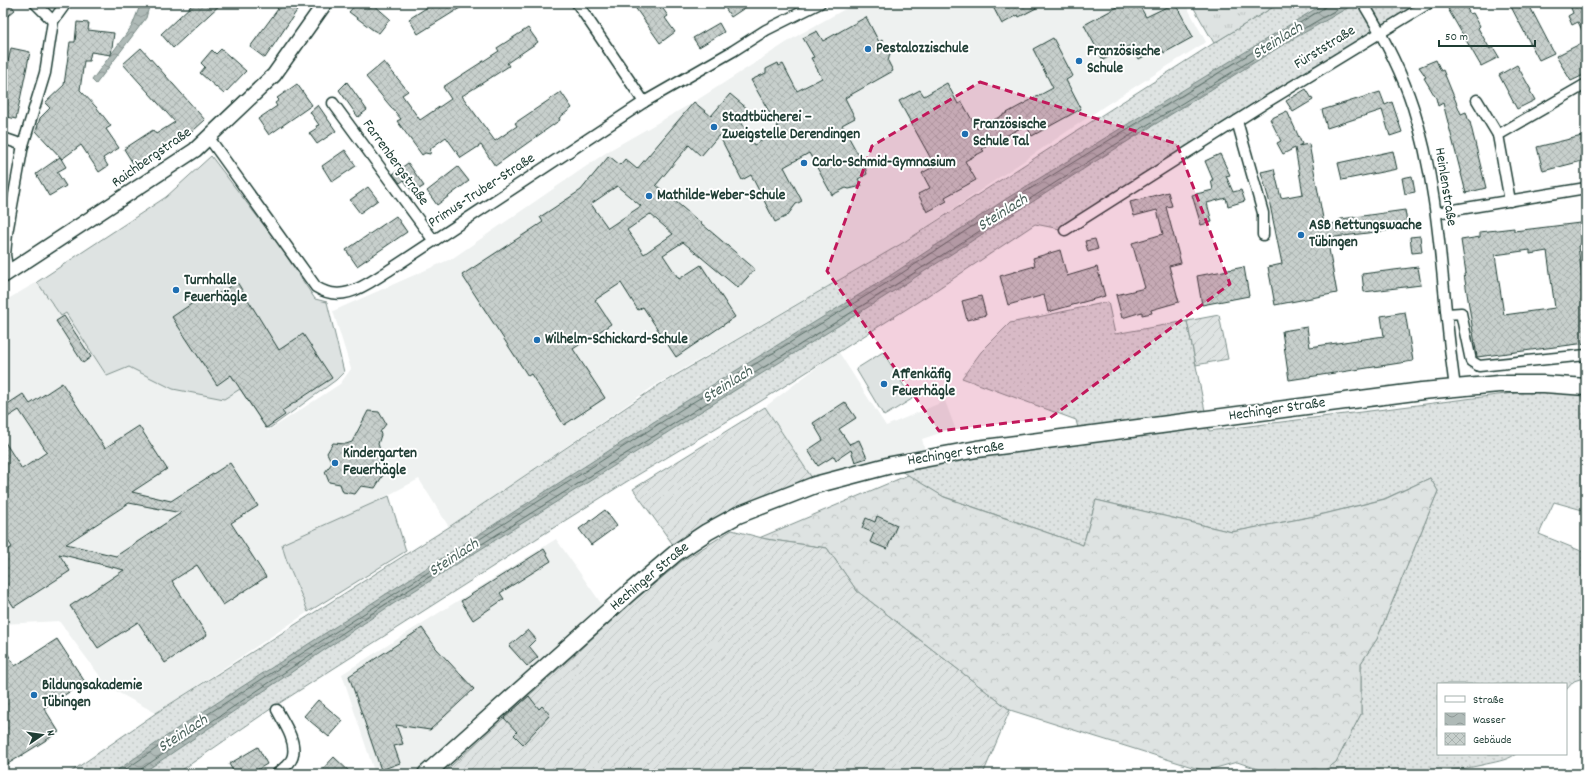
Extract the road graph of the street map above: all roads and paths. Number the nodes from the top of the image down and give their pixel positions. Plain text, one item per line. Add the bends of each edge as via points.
1 (35, 3) edge
2 (66, 3) edge
3 (326, 3) edge
4 (577, 3) edge
5 (820, 3) edge
6 (1363, 3) edge
7 (1430, 3) edge
8 (53, 21) junction
9 (1380, 32) junction
10 (1586, 84) edge
11 (1477, 100) dead end
12 (644, 102) junction
13 (333, 103) dead end
14 (1237, 121) junction
15 (1498, 134) junction
16 (3, 138) edge
17 (209, 138) junction
18 (23, 144) junction
19 (1586, 188) edge
20 (1510, 201) junction
21 (1436, 214) junction
22 (1065, 230) dead end
23 (1263, 235) dead end
24 (434, 241) junction
25 (6, 274) edge
26 (1447, 314) junction
27 (1586, 355) edge
28 (1455, 387) junction
29 (1586, 387) edge
30 (277, 710) dead end
31 (277, 774) edge
32 (426, 774) edge

1 - 8 street
2 - 8 street
3 - 17 street, Raichbergstraße via 274,74
4 - 12 street
5 - 12 street, Primus-Truber-Straße via 766,30
6 - 9 street, Heinlenstraße
7 - 9 street, Fürststraße
8 - 18 street via 45,73
9 - 14 street, Fürststraße
9 - 21 street, Heinlenstraße via 1413,106 1429,169
10 - 15 street
11 - 15 street
12 - 24 street, Primus-Truber-Straße
13 - 24 street, Farrenbergstraße
14 - 22 street, Fürststraße
14 - 23 street via 1263,213
15 - 20 street
16 - 18 street
17 - 24 street, Primus-Truber-Straße via 316,287 324,291 344,294 357,290
17 - 25 street, Raichbergstraße via 177,164
18 - 25 street via 7,233
19 - 20 street
20 - 21 street
21 - 26 street, Heinlenstraße
26 - 27 street via 1460,313 1471,361 1479,366
26 - 28 street, Heinlenstraße
28 - 29 main road, Hechinger Straße via 1518,384
28 - 32 main road, Hechinger Straße via 977,449 879,468 787,494 726,521 668,560
30 - 31 street via 289,733 293,756

